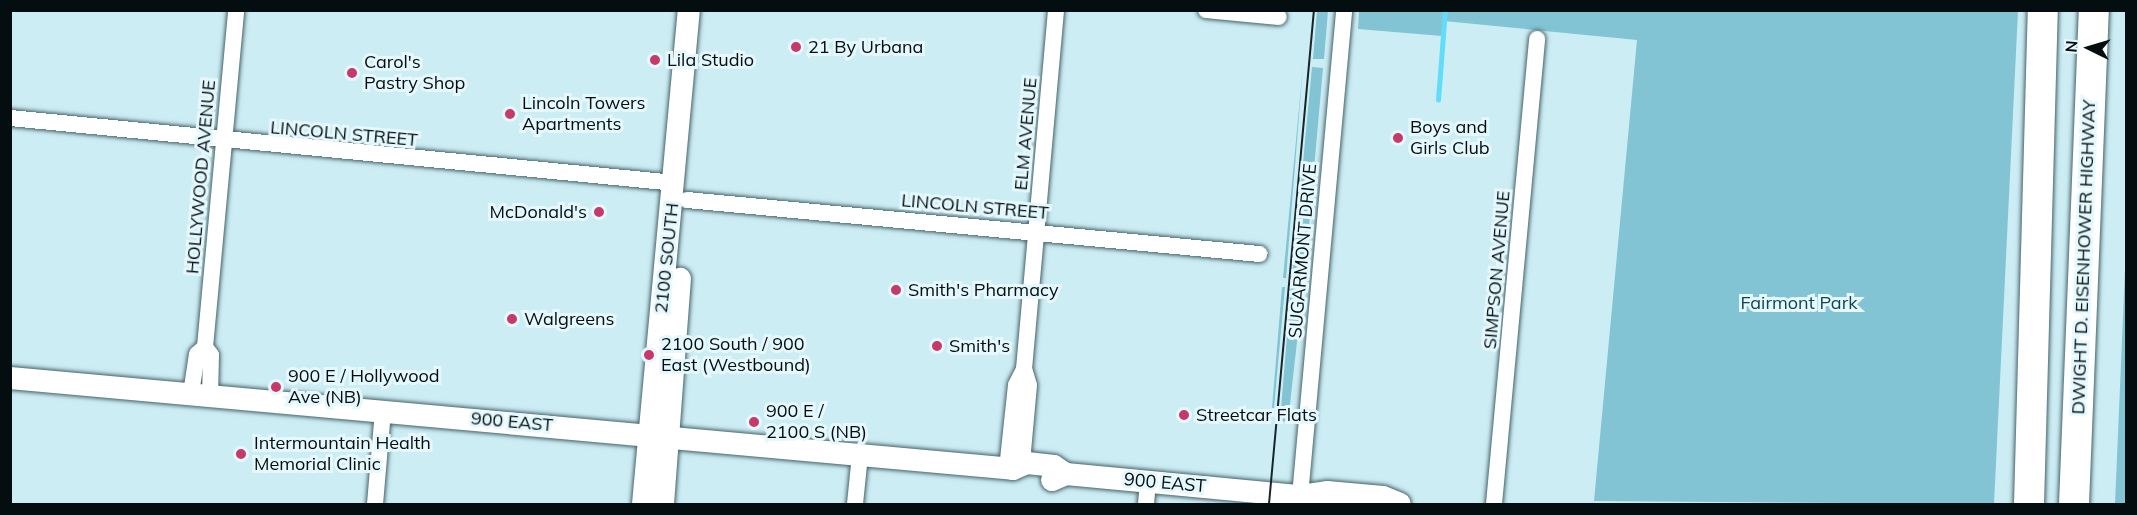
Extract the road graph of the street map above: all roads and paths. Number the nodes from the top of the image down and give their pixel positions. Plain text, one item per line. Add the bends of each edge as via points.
1 (236, 10) edge
2 (1056, 10) edge
3 (1206, 10) edge
4 (1344, 10) edge
5 (2043, 10) edge
6 (2095, 10) edge
7 (700, 11) edge
8 (1279, 17) dead end
9 (1537, 39) dead end
10 (10, 118) edge
11 (224, 140) junction
12 (680, 182) junction
13 (1036, 233) junction
14 (1258, 254) dead end
15 (10, 378) edge
16 (201, 395) junction
17 (383, 411) junction
18 (658, 435) junction
19 (860, 455) junction
20 (1010, 469) junction
21 (1148, 482) junction
22 (1300, 496) junction
23 (375, 504) edge
24 (643, 504) edge
25 (663, 504) edge
26 (855, 504) edge
27 (1146, 504) edge
28 (1323, 504) edge
29 (1400, 504) edge
30 (1494, 504) edge
31 (2029, 504) edge
32 (2074, 504) edge

1 - 11 street, HOLLYWOOD AVENUE
2 - 13 street, ELM AVENUE
3 - 8 street
4 - 22 street, SUGARMONT DRIVE
5 - 31 highway
6 - 32 highway, DWIGHT D. EISENHOWER HIGHWAY
7 - 12 street, 2100 SOUTH
7 - 12 street, 2100 SOUTH
9 - 30 street, SIMPSON AVENUE
10 - 11 street, LINCOLN STREET
11 - 12 street, LINCOLN STREET
11 - 16 street, HOLLYWOOD AVENUE via 205,347 198,354
12 - 13 street, LINCOLN STREET
12 - 18 street, 2100 SOUTH
13 - 14 street, LINCOLN STREET
13 - 20 street, ELM AVENUE via 1024,369 1016,385
15 - 16 street, 900 EAST
16 - 17 street, 900 EAST
17 - 18 street, 900 EAST
17 - 23 street
18 - 19 street, 900 EAST
18 - 24 street, 2100 SOUTH
18 - 25 street, 2100 SOUTH
19 - 20 street, 900 EAST
19 - 26 street
20 - 21 street, 900 EAST via 1027,463 1054,466 1066,474
21 - 22 street, 900 EAST
21 - 27 street
22 - 28 street, 900 EAST
22 - 29 street, 900 EAST via 1338,493 1383,497

